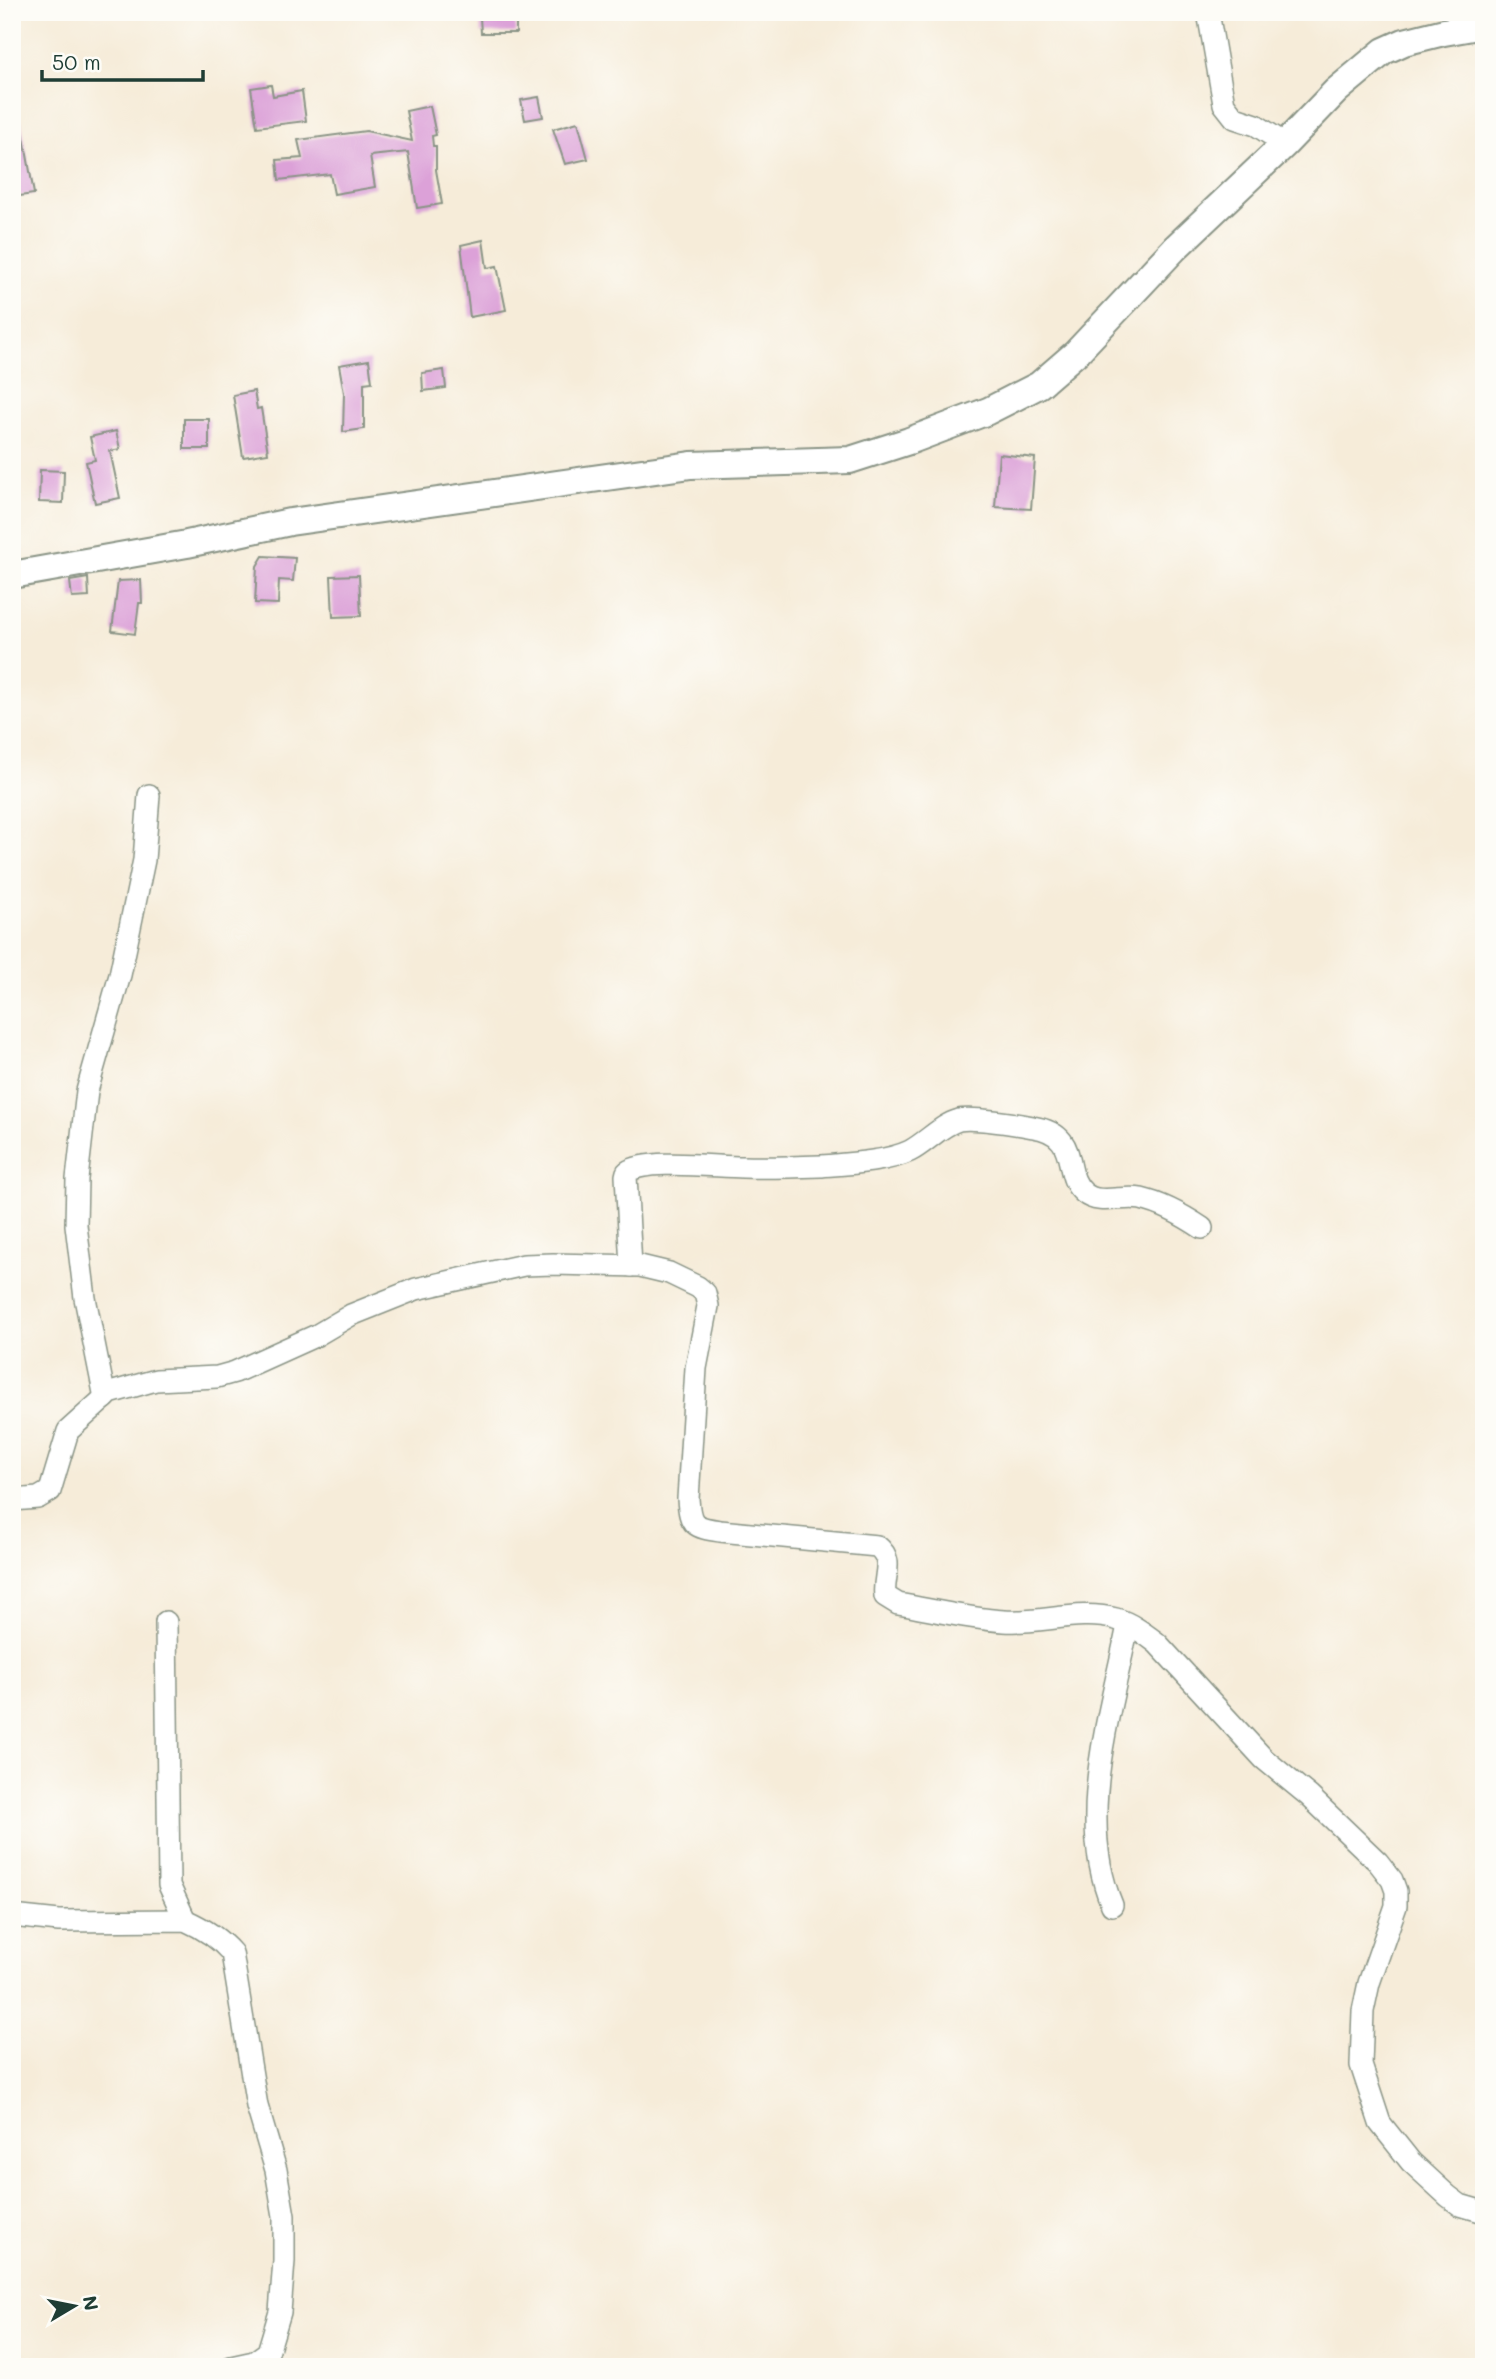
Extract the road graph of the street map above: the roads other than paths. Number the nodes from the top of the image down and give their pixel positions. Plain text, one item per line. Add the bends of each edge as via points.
1 (1208, 12) edge
2 (1484, 25) edge
3 (1285, 144) junction
4 (12, 575) edge
5 (149, 795) dead end
6 (1202, 1228) dead end
7 (631, 1266) junction
8 (105, 1398) junction
9 (12, 1500) edge
10 (166, 1622) dead end
11 (1128, 1625) junction
12 (1112, 1905) dead end
13 (12, 1916) edge
14 (185, 1920) junction
15 (1484, 2212) edge
16 (232, 2367) edge

1 - 3 street via 1224,104 1235,118
2 - 3 street via 1417,38 1384,51 1336,91
3 - 4 street via 1039,385 988,411 898,445 850,460 691,465 583,479 290,523
5 - 8 street via 144,860 120,975 87,1091 77,1179 76,1225 83,1286
6 - 7 street via 1140,1198 1098,1199 1084,1194 1069,1154 1054,1134 1036,1127 967,1119 954,1122 910,1151 851,1163 634,1168 626,1176
7 - 8 street via 524,1265 416,1289 235,1372 146,1382
7 - 11 street via 669,1273 698,1287 708,1300 696,1368 688,1499 689,1516 696,1525 877,1546 888,1561 885,1596 898,1604 1000,1621 1029,1623 1078,1615
8 - 9 street via 68,1431 50,1491 38,1498
10 - 14 street via 169,1885
11 - 12 street via 1095,1798 1103,1884
11 - 15 street via 1157,1643 1264,1759 1358,1843 1392,1880 1396,1906 1369,1983 1361,2065 1380,2123 1411,2162 1454,2201
13 - 14 street via 59,1922
14 - 16 street via 232,1953 257,2106 284,2216 281,2312 274,2339 262,2358

